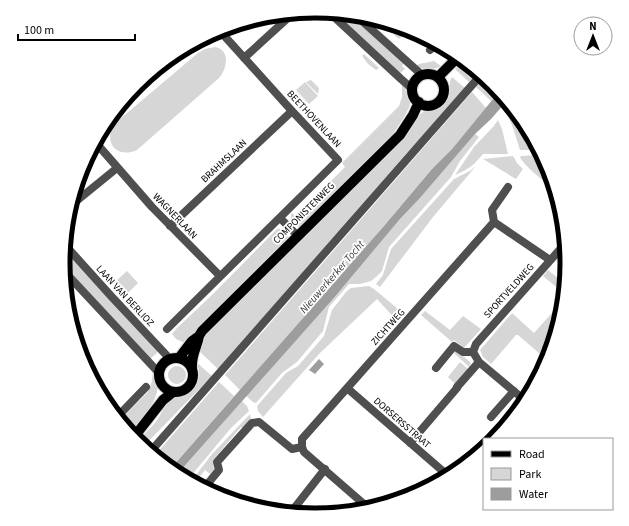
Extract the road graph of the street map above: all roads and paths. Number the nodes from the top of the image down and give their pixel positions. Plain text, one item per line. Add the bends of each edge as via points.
1 (337, 19) edge
2 (286, 20) edge
3 (365, 24) edge
4 (225, 36) edge
5 (244, 58) junction
6 (454, 61) edge
7 (422, 75) junction
8 (438, 77) junction
9 (477, 80) edge
10 (413, 85) junction
11 (419, 102) junction
12 (292, 111) junction
13 (99, 146) edge
14 (117, 168) junction
15 (508, 187) dead end
16 (78, 200) edge
17 (280, 218) junction
18 (494, 222) junction
19 (170, 226) junction
20 (298, 236) junction
21 (70, 250) edge
22 (559, 250) edge
23 (550, 260) junction
24 (220, 276) junction
25 (70, 277) edge
26 (167, 329) dead end
27 (199, 336) junction
28 (473, 352) junction
29 (174, 359) junction
30 (479, 362) junction
31 (192, 368) junction
32 (436, 368) dead end
33 (160, 372) junction
34 (163, 386) junction
35 (146, 387) dead end
36 (347, 388) junction
37 (514, 391) junction
38 (173, 392) junction
39 (520, 396) edge
40 (121, 413) edge
41 (491, 417) dead end
42 (148, 420) junction
43 (138, 433) edge
44 (410, 443) junction
45 (302, 447) junction
46 (154, 448) edge
47 (325, 470) junction
48 (443, 471) edge
49 (208, 484) edge
50 (363, 503) edge
51 (295, 507) edge

1 - 10 street via 409,86
2 - 5 street
3 - 7 street
4 - 5 street, BEETHOVENLAAN
5 - 12 street, BEETHOVENLAAN
6 - 8 main road
7 - 8 main road
7 - 10 main road
8 - 11 main road via 444,85 444,95 438,103 428,106
9 - 46 street
10 - 11 main road via 413,94
11 - 20 main road, COMPONISTENWEG via 400,135
12 - 17 street, BEETHOVENLAAN via 338,160
12 - 19 street, BRAHMSLAAN
13 - 14 street, WAGNERLAAN
14 - 16 street
14 - 19 street, WAGNERLAAN
15 - 18 street via 492,210
17 - 20 street
17 - 24 street, BEETHOVENLAAN
18 - 23 street
18 - 36 street, ZICHTWEG
19 - 24 street, WAGNERLAAN
20 - 27 main road, COMPONISTENWEG
21 - 29 street, LAAN VAN BERLIOZ
22 - 23 street, SPORTVELDWEG
23 - 28 street, SPORTVELDWEG via 476,344
24 - 26 street, BEETHOVENLAAN
25 - 33 street
27 - 29 main road, COMPONISTENWEG
27 - 31 main road, COMPONISTENWEG via 191,360
28 - 30 street
28 - 32 street via 463,352 454,346
29 - 31 main road via 184,360
29 - 33 main road via 165,362
30 - 37 street
30 - 44 street
31 - 38 main road via 190,386 185,390
33 - 34 main road
34 - 38 main road
34 - 42 main road
35 - 40 street
36 - 44 street, DORSERSSTRAAT
36 - 45 street, ZICHTWEG via 302,439
37 - 39 street
37 - 41 street
38 - 42 main road
42 - 43 main road
44 - 48 street, DORSERSSTRAAT
45 - 47 street via 304,452
45 - 49 street via 292,449 259,422 252,423 218,462 219,470
47 - 50 street
47 - 51 street

